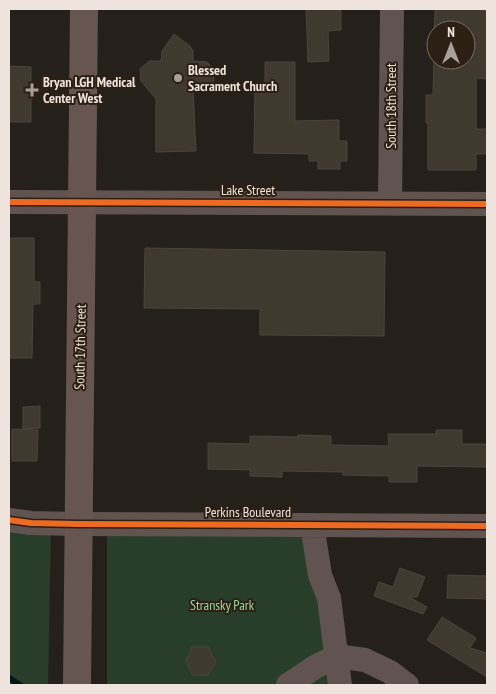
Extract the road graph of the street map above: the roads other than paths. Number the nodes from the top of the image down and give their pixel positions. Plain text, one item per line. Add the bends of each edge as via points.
1 (84, 9) edge
2 (392, 9) edge
3 (9, 202) edge
4 (82, 202) junction
5 (390, 203) junction
6 (487, 204) edge
7 (9, 520) edge
8 (78, 524) junction
9 (312, 525) junction
10 (487, 526) edge
11 (337, 656) junction
12 (77, 685) edge
13 (288, 685) edge
14 (340, 685) edge
15 (407, 685) edge

1 - 4 main road, South 17th Street
2 - 5 street, South 18th Street
3 - 4 street, Lake Street
4 - 5 street, Lake Street
4 - 8 main road, South 17th Street
5 - 6 street, Lake Street
7 - 8 street, Perkins Boulevard
8 - 9 street, Perkins Boulevard
8 - 12 main road, South 17th Street
9 - 10 street, Perkins Boulevard
9 - 11 street via 320,575 329,598
11 - 13 street
11 - 14 street
11 - 15 street via 366,660

